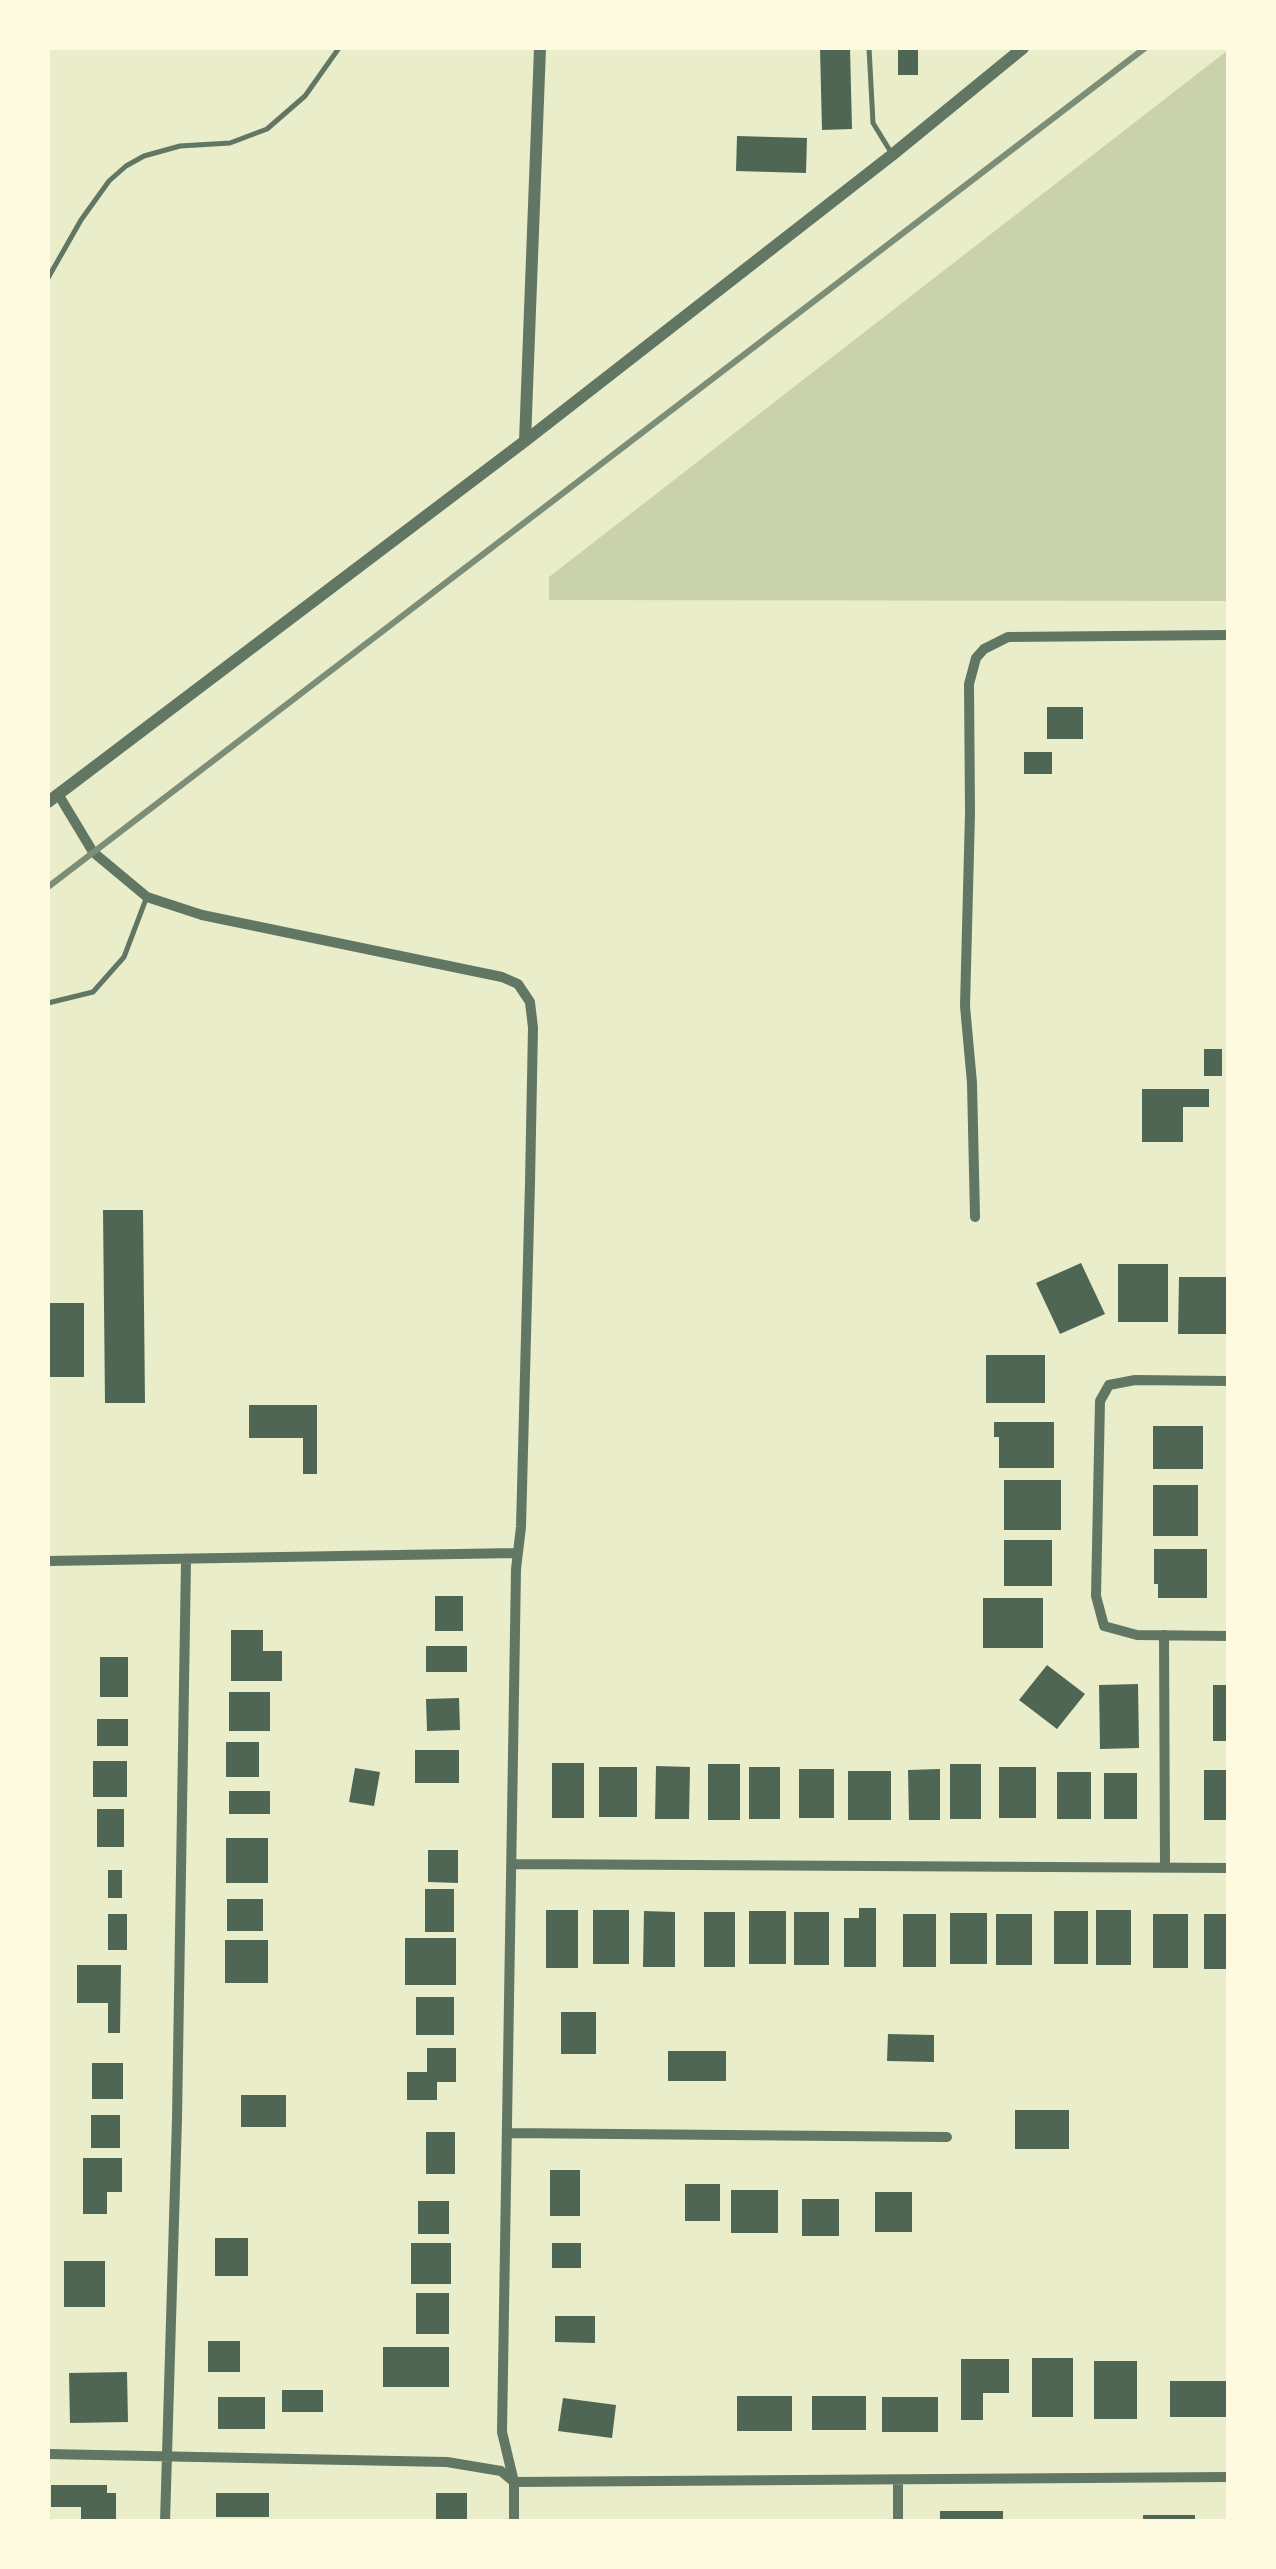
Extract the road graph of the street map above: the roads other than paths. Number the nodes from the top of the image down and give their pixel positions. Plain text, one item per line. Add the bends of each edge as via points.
1 (339, 48) edge
2 (540, 48) edge
3 (869, 48) edge
4 (1024, 48) edge
5 (892, 155) junction
6 (48, 278) edge
7 (525, 441) junction
8 (1228, 635) edge
9 (52, 798) edge
10 (146, 896) junction
11 (48, 1003) edge
12 (975, 1217) dead end
13 (1228, 1381) edge
14 (516, 1553) junction
15 (48, 1561) edge
16 (186, 1561) junction
17 (1164, 1636) junction
18 (1228, 1636) edge
19 (514, 1864) junction
20 (1165, 1868) junction
21 (1228, 1868) edge
22 (508, 2133) junction
23 (947, 2137) dead end
24 (48, 2454) edge
25 (165, 2455) junction
26 (1228, 2477) edge
27 (898, 2480) junction
28 (514, 2482) junction
29 (165, 2522) edge
30 (514, 2522) edge
31 (898, 2522) edge

1 - 6 lane via 305,96 267,129 230,143 180,146 126,166 81,220
2 - 7 street
3 - 5 lane via 873,122
4 - 5 street
5 - 7 street
7 - 9 street
8 - 12 street via 1008,638 976,658 968,684 966,1006
9 - 10 street via 93,852
10 - 11 lane via 124,958 93,992
10 - 14 street via 202,915 502,977 518,984 530,1002
13 - 17 street via 1135,1380 1109,1385 1100,1401 1096,1596 1104,1626
14 - 16 street
14 - 19 street
15 - 16 street
16 - 25 street
17 - 18 street
17 - 20 street
19 - 20 street
19 - 22 street
20 - 21 street
22 - 23 street
22 - 28 street via 502,2432
24 - 25 street
25 - 28 street via 447,2462 501,2471
25 - 29 street
26 - 27 street
27 - 28 street
27 - 31 street
28 - 30 street

